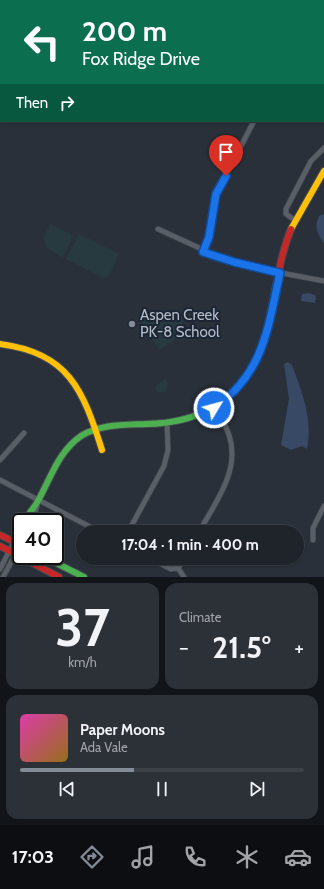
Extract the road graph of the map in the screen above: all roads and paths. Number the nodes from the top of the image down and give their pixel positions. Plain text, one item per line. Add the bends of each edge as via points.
1 (253, 122) edge
2 (324, 148) edge
3 (324, 171) edge
4 (296, 221) junction
5 (158, 229) dead end
6 (203, 252) junction
7 (280, 273) junction
8 (324, 281) edge
9 (0, 344) edge
10 (214, 408) junction
11 (167, 423) junction
12 (96, 430) junction
13 (24, 433) dead end
14 (102, 450) dead end
15 (0, 460) edge
16 (0, 480) edge
17 (39, 500) junction
18 (324, 506) edge
19 (30, 513) edge
20 (35, 513) edge
21 (87, 525) edge
22 (132, 525) edge
23 (203, 525) edge
24 (0, 534) edge
25 (12, 540) edge
26 (313, 540) dead end
27 (12, 544) edge
28 (0, 546) edge
29 (9, 551) junction
30 (12, 552) edge
31 (12, 560) edge
32 (37, 565) edge
33 (60, 565) edge
34 (163, 565) edge
35 (180, 565) edge
36 (178, 568) junction
37 (0, 569) edge
38 (3, 577) edge
39 (60, 577) edge
40 (84, 577) edge
41 (184, 577) edge

1 - 6 street via 216,194 209,237
2 - 4 street via 311,161 286,209 286,214
3 - 4 street
4 - 7 street via 288,238
5 - 6 street
6 - 7 street
7 - 8 street
7 - 10 street via 264,342 255,364 241,385
9 - 12 street via 30,349 60,366 80,392
10 - 11 street via 187,420
10 - 23 street via 229,435 232,463 227,480
11 - 12 street
11 - 22 street via 168,450 164,466
12 - 14 street
12 - 17 street via 78,438 66,450
13 - 15 street
16 - 17 street
17 - 19 street
17 - 20 street
17 - 21 street
18 - 26 street via 313,528
24 - 25 street
27 - 29 street
28 - 29 street
29 - 30 street
29 - 37 street
31 - 38 street
32 - 39 street
33 - 40 street
34 - 36 street via 171,569
35 - 36 street
36 - 41 street

